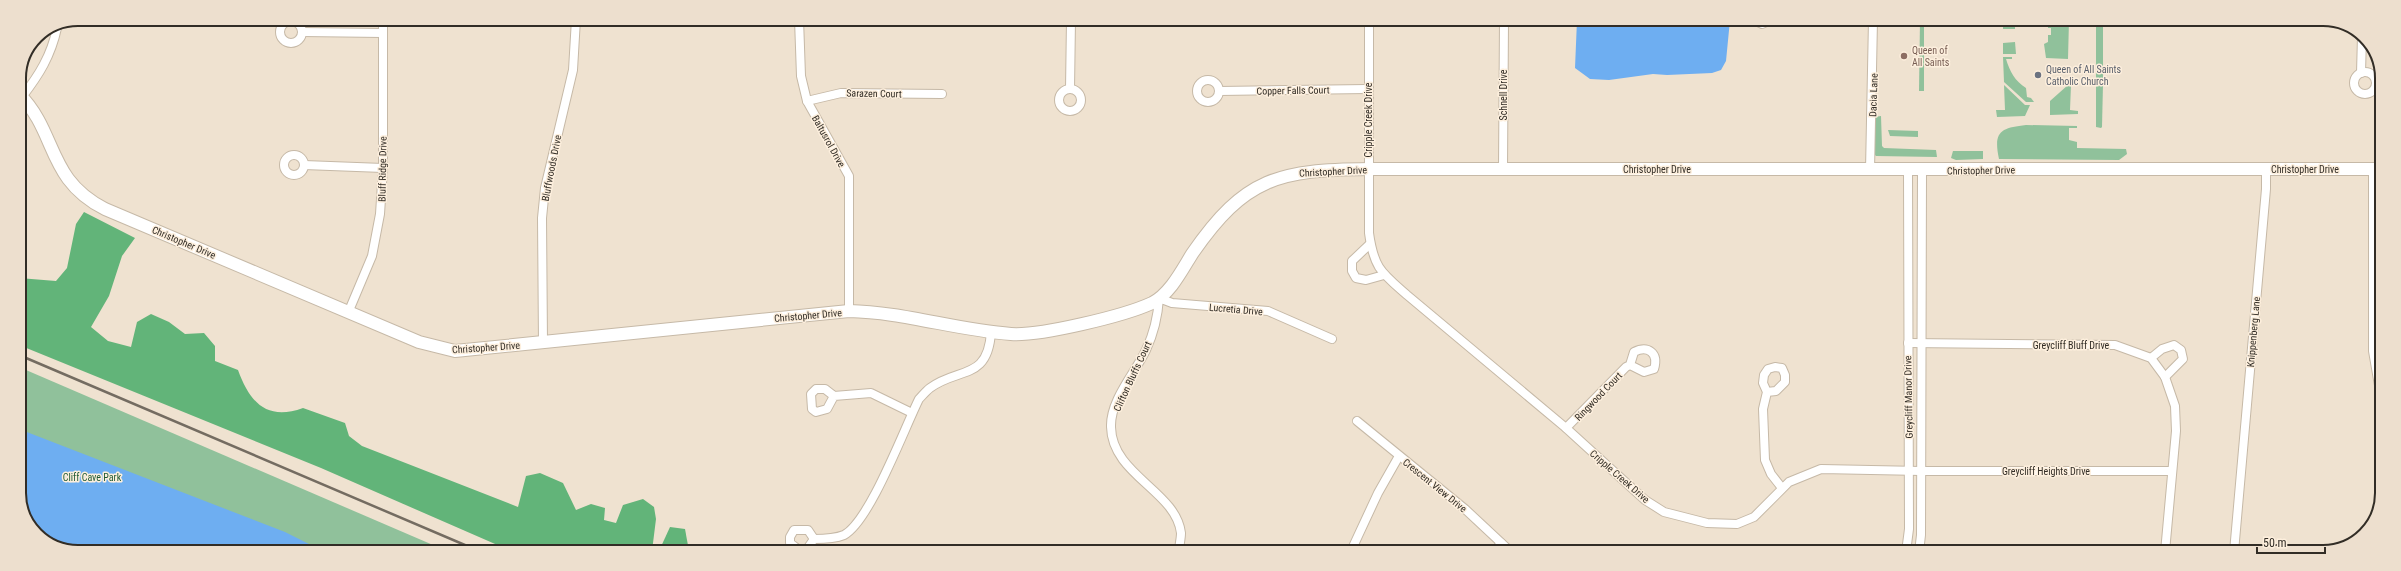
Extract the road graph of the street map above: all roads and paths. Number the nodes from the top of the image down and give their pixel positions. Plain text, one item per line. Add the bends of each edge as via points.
1 (383, 26) edge
2 (576, 26) edge
3 (799, 26) edge
4 (1071, 26) edge
5 (1369, 26) edge
6 (1504, 26) edge
7 (1874, 26) edge
8 (56, 31) edge
9 (302, 32) dead end
10 (383, 33) junction
11 (2362, 44) edge
12 (2361, 73) dead end
13 (26, 88) edge
14 (1070, 89) dead end
15 (1368, 89) junction
16 (1219, 91) dead end
17 (942, 94) dead end
18 (807, 101) junction
19 (26, 104) edge
20 (304, 165) dead end
21 (383, 168) junction
22 (1369, 169) junction
23 (1503, 169) junction
24 (2266, 169) junction
25 (2375, 169) edge
26 (1870, 170) junction
27 (1908, 170) junction
28 (1922, 171) junction
29 (1909, 218) junction
30 (1922, 218) junction
31 (1909, 241) junction
32 (1922, 241) junction
33 (1370, 244) junction
34 (2375, 260) edge
35 (1384, 274) junction
36 (1159, 298) junction
37 (849, 312) junction
38 (348, 313) junction
39 (991, 332) junction
40 (1332, 338) dead end
41 (542, 343) junction
42 (1908, 343) junction
43 (1921, 344) junction
44 (2151, 358) junction
45 (2375, 362) edge
46 (1630, 365) dead end
47 (2165, 377) junction
48 (1767, 392) dead end
49 (834, 396) dead end
50 (912, 413) junction
51 (1357, 421) dead end
52 (1566, 428) junction
53 (1399, 456) junction
54 (1908, 470) junction
55 (1922, 471) junction
56 (2171, 471) junction
57 (1782, 488) junction
58 (814, 539) dead end
59 (1501, 542) junction
60 (1180, 545) edge
61 (1354, 545) edge
62 (1499, 545) edge
63 (1504, 545) edge
64 (1907, 545) edge
65 (1920, 545) edge
66 (2166, 545) edge
67 (2235, 545) edge

1 - 10 street, Bluff Ridge Drive
2 - 41 street, Bluffwoods Drive via 573,70 545,188 542,218
3 - 18 street, Baltusrol Drive via 801,76
4 - 14 street
5 - 15 street, Cripple Creek Drive
6 - 23 street, Schnell Drive
7 - 26 street, Dacia Lane
8 - 13 street via 45,65
9 - 10 street
10 - 21 street, Bluff Ridge Drive
11 - 12 street
15 - 16 street, Copper Falls Court
15 - 22 street, Cripple Creek Drive
17 - 18 street, Sarazen Court via 841,93
18 - 37 street, Baltusrol Drive via 849,176
19 - 38 street, Christopher Drive via 68,181 85,198 105,209
20 - 21 street
21 - 38 street, Bluff Ridge Drive via 380,214 372,256
22 - 23 street, Christopher Drive
22 - 33 street, Cripple Creek Drive
22 - 36 street, Christopher Drive via 1305,171 1278,178 1251,191 1216,220 1174,281
23 - 26 street, Christopher Drive
24 - 25 street, Christopher Drive
24 - 28 street, Christopher Drive
24 - 67 street, Knippenberg Lane
26 - 27 street, Christopher Drive
27 - 28 street, Christopher Drive
27 - 29 street, Greycliff Manor Drive
28 - 30 street, Greycliff Manor Drive
29 - 30 street
29 - 31 street, Greycliff Manor Drive
30 - 32 street, Greycliff Manor Drive
31 - 32 street
31 - 42 street, Greycliff Manor Drive
32 - 43 street, Greycliff Manor Drive
33 - 35 street, Cripple Creek Drive via 1376,264
33 - 35 street via 1352,261 1352,271 1356,278 1366,280
34 - 45 street
35 - 52 street, Cripple Creek Drive
36 - 39 street, Christopher Drive via 1133,309 1040,332
36 - 40 street, Lucretia Drive via 1172,303 1268,311
36 - 60 street, Clifton Bluffs Court via 1147,348 1120,398 1111,426 1119,455 1142,482 1165,503 1176,519 1181,534
37 - 39 street, Christopher Drive via 884,314
37 - 41 street, Christopher Drive
38 - 41 street, Christopher Drive via 443,350
39 - 50 street via 988,351 974,370 930,388 918,399
42 - 43 street, Greycliff Bluff Drive
42 - 54 street, Greycliff Manor Drive
43 - 44 street, Greycliff Bluff Drive via 2115,345
43 - 55 street, Greycliff Manor Drive
44 - 47 street
44 - 47 street via 2162,349 2174,345 2181,350 2183,359
46 - 52 street, Ringwood Court
47 - 56 street via 2175,406 2176,431
48 - 57 street via 1763,409 1765,460 1771,474
49 - 50 street via 872,393
50 - 58 street via 872,499 856,524 844,535 830,539
51 - 53 street, Crescent View Drive
52 - 57 street, Cripple Creek Drive via 1645,500 1664,512 1707,523 1737,524 1754,517
53 - 59 street, Crescent View Drive via 1465,509
53 - 61 street via 1378,493
54 - 55 street, Cripple Creek Drive
54 - 57 street, Cripple Creek Drive via 1821,469 1804,474
54 - 64 street, Greycliff Manor Drive
55 - 56 street, Greycliff Heights Drive
55 - 65 street, Greycliff Manor Drive
56 - 66 street
59 - 62 street
59 - 63 street, Crescent View Drive

